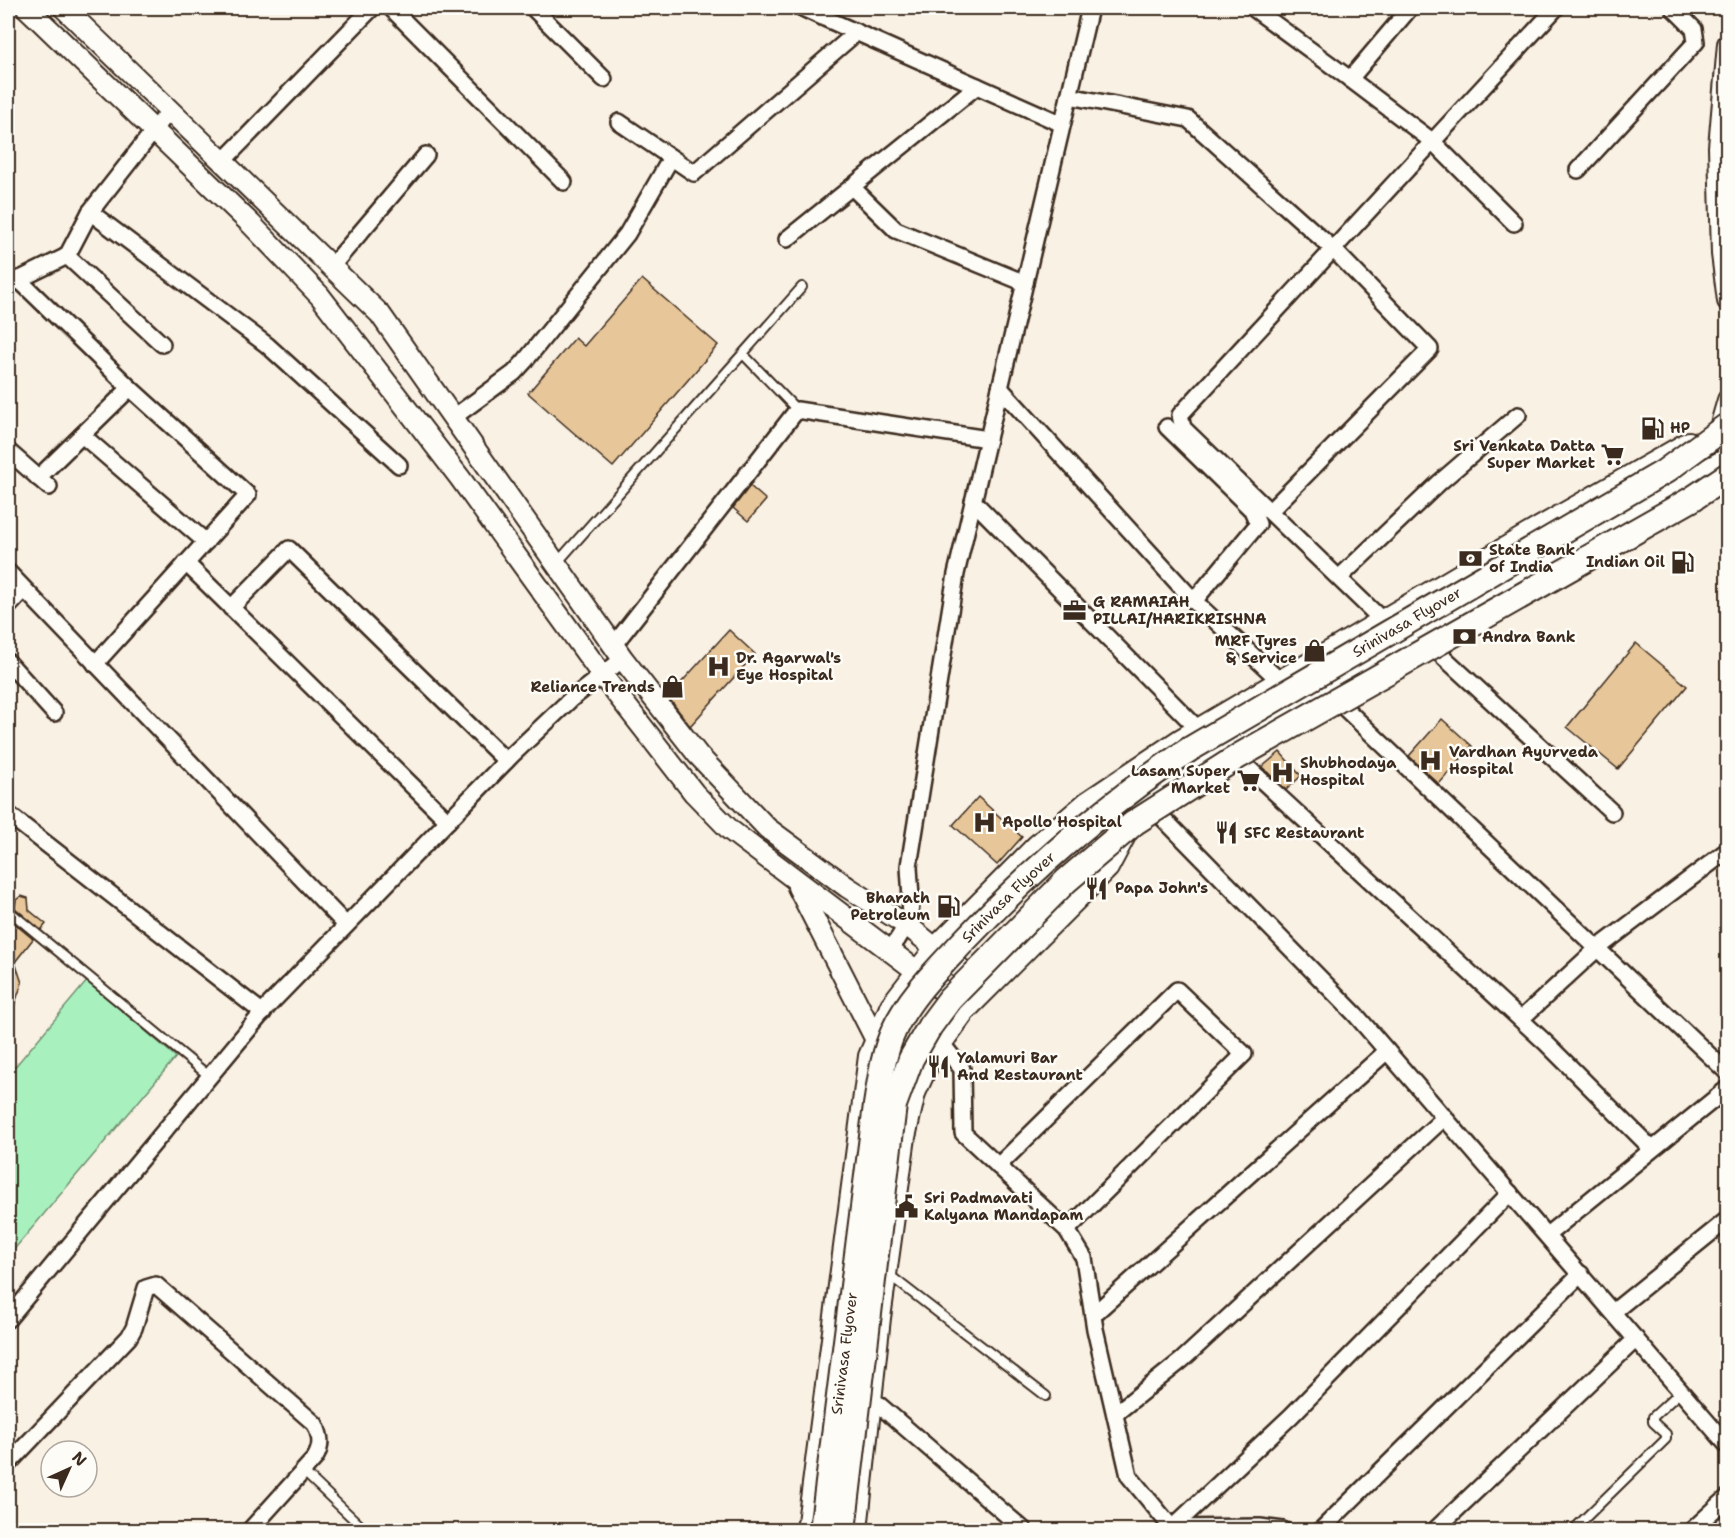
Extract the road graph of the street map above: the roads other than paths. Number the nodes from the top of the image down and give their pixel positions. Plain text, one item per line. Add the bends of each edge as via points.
1 (27, 8) edge
2 (63, 8) edge
3 (372, 8) edge
4 (392, 8) edge
5 (533, 8) edge
6 (802, 8) edge
7 (1090, 8) edge
8 (1253, 8) edge
9 (1410, 8) edge
10 (1556, 8) edge
11 (1673, 8) edge
12 (857, 32) junction
13 (1728, 44) edge
14 (604, 79) dead end
15 (1350, 79) junction
16 (977, 86) junction
17 (1069, 96) junction
18 (170, 110) junction
19 (619, 122) dead end
20 (1062, 124) junction
21 (153, 131) junction
22 (1432, 141) junction
23 (426, 155) dead end
24 (671, 158) junction
25 (222, 162) junction
26 (1578, 170) dead end
27 (564, 182) dead end
28 (852, 187) junction
29 (90, 212) junction
30 (1514, 223) dead end
31 (787, 239) dead end
32 (1333, 249) junction
33 (67, 256) junction
34 (331, 267) junction
35 (13, 282) edge
36 (1025, 283) junction
37 (802, 287) dead end
38 (1728, 302) edge
39 (162, 344) dead end
40 (743, 354) junction
41 (130, 388) junction
42 (1000, 388) junction
43 (1728, 400) edge
44 (797, 410) junction
45 (1518, 415) dead end
46 (454, 417) junction
47 (1724, 424) edge
48 (1167, 427) dead end
49 (82, 435) junction
50 (988, 439) junction
51 (1728, 449) edge
52 (8, 451) edge
53 (1728, 458) edge
54 (399, 465) dead end
55 (1728, 475) edge
56 (973, 501) junction
57 (1270, 511) junction
58 (206, 542) junction
59 (186, 563) junction
60 (556, 564) junction
61 (8, 572) edge
62 (1340, 577) junction
63 (24, 590) junction
64 (1194, 601) junction
65 (8, 607) edge
66 (231, 608) junction
67 (1382, 620) junction
68 (1420, 635) junction
69 (618, 652) junction
70 (8, 662) edge
71 (95, 664) junction
72 (602, 675) junction
73 (1280, 681) junction
74 (1326, 690) junction
75 (54, 713) dead end
76 (1198, 729) junction
77 (1226, 748) junction
78 (506, 761) junction
79 (1144, 800) junction
80 (1612, 812) dead end
81 (8, 814) edge
82 (448, 821) junction
83 (1728, 850) edge
84 (795, 880) junction
85 (8, 910) edge
86 (346, 925) junction
87 (908, 926) junction
88 (936, 947) junction
89 (1598, 948) junction
90 (890, 950) junction
91 (918, 971) junction
92 (986, 990) junction
93 (967, 1009) junction
94 (263, 1012) junction
95 (1521, 1019) junction
96 (876, 1040) junction
97 (942, 1044) junction
98 (1387, 1051) junction
99 (1728, 1072) edge
100 (208, 1076) junction
101 (1728, 1088) edge
102 (1444, 1117) junction
103 (1652, 1149) junction
104 (999, 1166) junction
105 (1510, 1193) junction
106 (1728, 1219) edge
107 (1067, 1230) junction
108 (1547, 1235) junction
109 (887, 1273) junction
110 (1581, 1274) junction
111 (1613, 1312) junction
112 (1093, 1315) junction
113 (8, 1318) edge
114 (1636, 1339) junction
115 (1680, 1392) junction
116 (1046, 1396) dead end
117 (871, 1398) junction
118 (1115, 1414) junction
119 (1728, 1446) edge
120 (8, 1464) edge
121 (304, 1472) junction
122 (1728, 1497) edge
123 (1172, 1528) junction
124 (250, 1530) edge
125 (365, 1530) edge
126 (807, 1530) edge
127 (822, 1530) edge
128 (843, 1530) edge
129 (856, 1530) edge
130 (1024, 1530) edge
131 (1283, 1530) edge
132 (1321, 1530) edge
133 (1436, 1530) edge
134 (1573, 1530) edge
135 (1692, 1530) edge

1 - 21 street
2 - 18 street
3 - 25 street
4 - 27 street
5 - 14 street
6 - 12 street
7 - 17 street
8 - 15 street
9 - 15 street
10 - 22 street
11 - 26 street via 1694,29 1696,42
12 - 16 street
12 - 24 street via 694,173
13 - 38 street via 1719,147 1722,254
15 - 22 street
16 - 20 street
16 - 28 street
17 - 20 street
17 - 32 street via 1188,119
18 - 21 street
18 - 25 street
19 - 24 street
20 - 36 street
21 - 29 street
21 - 72 street via 320,296 460,477
22 - 30 street
22 - 32 street
23 - 34 street
24 - 46 street via 627,234 525,361
25 - 34 street
28 - 31 street
28 - 36 street via 896,230
29 - 33 street
29 - 54 street via 267,345
32 - 57 street via 1180,415 1183,428
32 - 57 street via 1430,349
33 - 35 street
33 - 39 street
34 - 46 street via 380,314
35 - 41 street
36 - 42 street
37 - 40 lane
40 - 44 lane
40 - 60 lane
41 - 49 street
41 - 58 street via 248,495
42 - 50 street
42 - 64 street
43 - 47 street
44 - 50 street
44 - 69 street
45 - 62 street
46 - 60 street
47 - 51 street
47 - 67 street
47 - 127 main road, Srinivasa Flyover, bridge via 1664,472 1147,777 1008,894 926,981 894,1028 885,1052
48 - 64 street via 1252,510 1258,524
49 - 52 street via 43,482
49 - 58 street
50 - 56 street
53 - 68 street
55 - 128 main road, Srinivasa Flyover, bridge via 1338,699 1134,823 1066,881 950,999 911,1059 894,1105
56 - 76 street
56 - 87 street via 956,574 909,866
57 - 62 street
58 - 59 street
59 - 66 street
59 - 71 street
60 - 69 street
61 - 63 street
62 - 67 street
63 - 65 street
63 - 71 street
64 - 73 street
66 - 78 street via 289,549
66 - 82 street
67 - 73 street
68 - 74 street
68 - 80 street
69 - 72 street
69 - 87 street via 698,755 767,828
70 - 75 street
71 - 86 street
72 - 78 street via 570,699
72 - 84 street via 694,793 730,830
73 - 76 street
74 - 77 street
74 - 89 street
76 - 88 street via 1087,802 1037,845
77 - 79 street
77 - 95 street
78 - 82 street
79 - 92 street via 1108,868
79 - 98 street
81 - 94 street
82 - 86 street
83 - 89 street
84 - 90 street
84 - 96 street
85 - 100 lane
86 - 94 street
87 - 88 street
87 - 90 street
88 - 91 street
88 - 92 street
89 - 95 street
89 - 99 street
90 - 91 street
91 - 93 street
91 - 96 street via 891,1005
92 - 93 street
93 - 97 street
94 - 100 street
95 - 103 street
96 - 126 street via 864,1082
97 - 104 street via 962,1069 963,1133
97 - 109 street via 915,1093 905,1137
98 - 102 street
98 - 112 street
100 - 113 street
101 - 103 street
102 - 105 street
102 - 118 street via 1182,1360
103 - 108 street
104 - 107 street
104 - 107 street via 1177,990 1244,1054
105 - 108 street
105 - 123 street via 1291,1416
106 - 111 street
107 - 112 street via 1084,1258
108 - 110 street
109 - 116 lane
109 - 117 street
110 - 111 street
110 - 132 street
111 - 114 street
112 - 118 street
114 - 115 street
114 - 133 street
115 - 119 street
115 - 134 lane via 1652,1419 1666,1439
117 - 129 street
117 - 130 street
118 - 123 street via 1129,1476
120 - 121 street via 129,1337 146,1288 156,1285 315,1424 320,1449
121 - 124 street
121 - 125 lane
122 - 135 street
123 - 131 street

